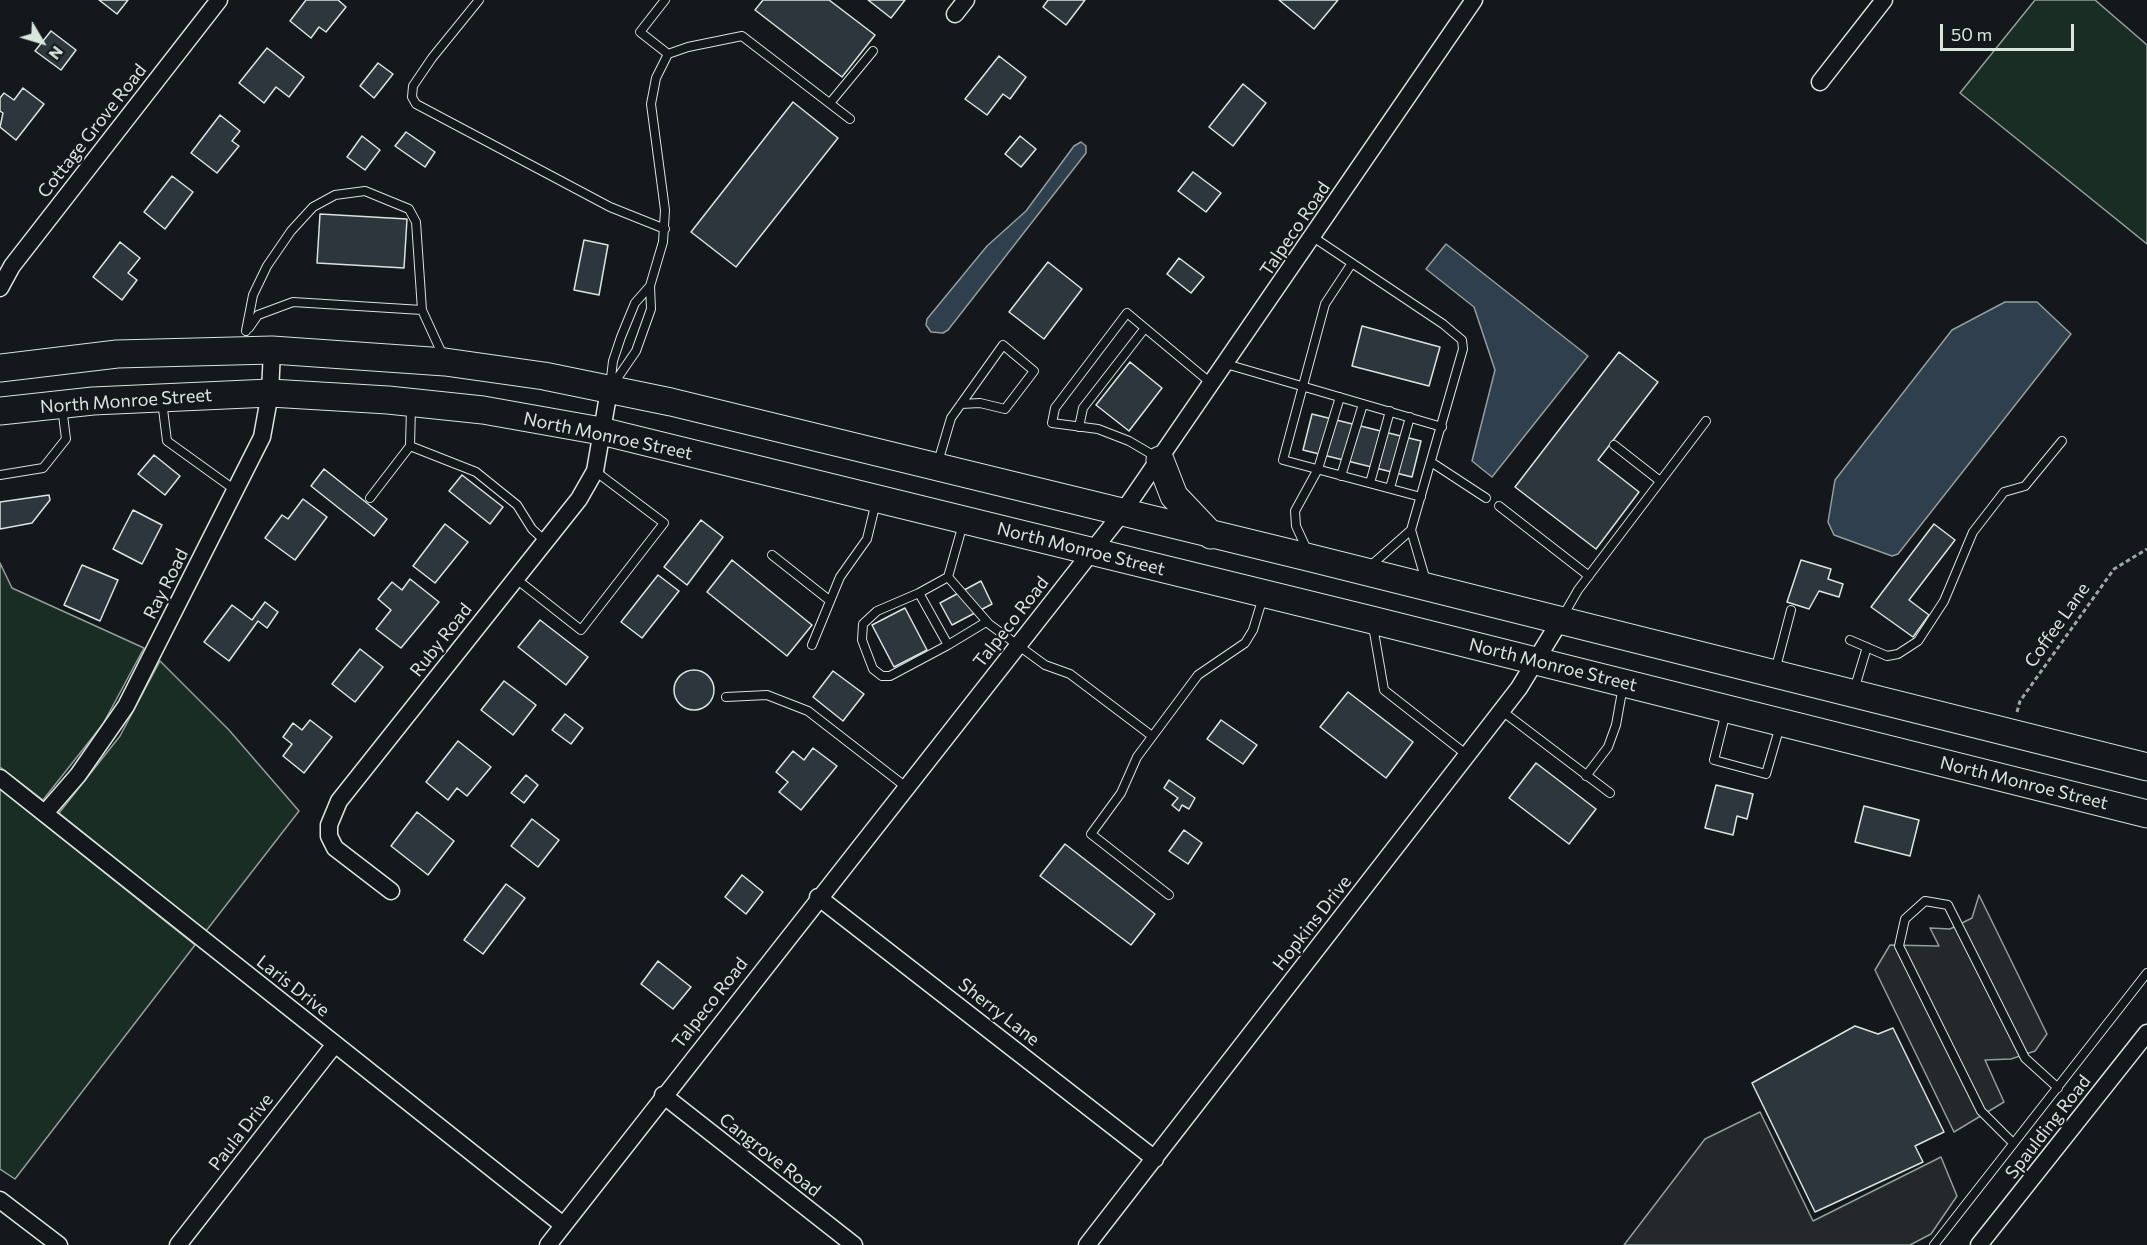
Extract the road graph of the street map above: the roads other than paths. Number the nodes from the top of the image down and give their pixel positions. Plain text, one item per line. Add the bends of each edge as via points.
1 (219, 0) edge
2 (479, 0) edge
3 (665, 0) edge
4 (966, 0) edge
5 (1474, 0) edge
6 (1884, 0) edge
7 (955, 14) dead end
8 (873, 51) dead end
9 (668, 54) junction
10 (1820, 82) dead end
11 (830, 103) junction
12 (850, 119) dead end
13 (665, 229) junction
14 (1312, 237) junction
15 (1352, 263) junction
16 (650, 285) junction
17 (0, 288) edge
18 (422, 310) junction
19 (1145, 328) junction
20 (245, 341) junction
21 (272, 350) junction
22 (445, 362) junction
23 (1226, 364) junction
24 (0, 368) edge
25 (1212, 385) junction
26 (1303, 386) junction
27 (609, 390) junction
28 (270, 393) junction
29 (1340, 397) junction
30 (161, 398) junction
31 (411, 402) junction
32 (62, 404) junction
33 (961, 404) junction
34 (1363, 404) junction
35 (0, 411) edge
36 (1390, 411) junction
37 (1410, 417) junction
38 (1706, 421) dead end
39 (1079, 427) junction
40 (1442, 427) junction
41 (601, 431) junction
42 (2062, 441) dead end
43 (1614, 445) dead end
44 (410, 446) junction
45 (1160, 460) junction
46 (1431, 462) junction
47 (937, 468) junction
48 (1318, 470) junction
49 (595, 471) junction
50 (0, 475) edge
51 (1341, 476) junction
52 (1660, 481) junction
53 (1370, 483) junction
54 (1390, 488) junction
55 (235, 490) junction
56 (1421, 497) junction
57 (370, 498) dead end
58 (1486, 498) dead end
59 (876, 499) junction
60 (1499, 506) dead end
61 (1122, 513) junction
62 (963, 521) junction
63 (1411, 530) junction
64 (1212, 536) junction
65 (545, 541) junction
66 (1091, 552) junction
67 (772, 555) dead end
68 (1311, 558) junction
69 (1363, 572) junction
70 (1589, 576) junction
71 (948, 577) junction
72 (515, 578) junction
73 (1429, 588) junction
74 (919, 593) junction
75 (1264, 594) junction
76 (829, 600) junction
77 (1791, 610) dead end
78 (1372, 620) junction
79 (1560, 621) junction
80 (986, 622) junction
81 (1850, 640) dead end
82 (812, 645) dead end
83 (948, 645) junction
84 (1018, 645) junction
85 (1867, 647) junction
86 (1535, 661) junction
87 (1765, 672) junction
88 (1623, 683) junction
89 (1853, 694) junction
90 (726, 697) dead end
91 (1502, 711) junction
92 (1736, 711) junction
93 (1781, 723) junction
94 (1152, 736) junction
95 (1467, 755) junction
96 (2147, 767) edge
97 (1586, 776) junction
98 (0, 778) edge
99 (906, 787) junction
100 (1610, 794) dead end
101 (45, 813) junction
102 (2147, 814) edge
103 (391, 891) dead end
104 (1169, 896) dead end
105 (819, 897) junction
106 (2147, 974) edge
107 (2147, 1033) edge
108 (335, 1044) junction
109 (2058, 1088) junction
110 (663, 1095) junction
111 (2013, 1143) junction
112 (1155, 1159) junction
113 (0, 1200) edge
114 (563, 1225) junction
115 (59, 1245) edge
116 (178, 1245) edge
117 (548, 1245) edge
118 (854, 1245) edge
119 (1087, 1245) edge
120 (1934, 1245) edge
121 (1979, 1245) edge

1 - 17 street, Cottage Grove Road via 12,266
2 - 13 lane via 413,87 416,104 610,207
3 - 9 lane via 640,32
4 - 7 street
5 - 14 street, Talpeco Road
6 - 10 street
8 - 11 lane
9 - 11 lane via 742,36
9 - 13 lane via 656,78 651,104
11 - 12 lane
13 - 16 lane via 662,252
14 - 15 lane
14 - 23 street, Talpeco Road
15 - 26 lane via 1325,304
15 - 40 lane via 1462,340
16 - 27 lane via 635,303 621,337
16 - 27 lane via 651,309 636,351
18 - 20 lane via 293,302 258,315
18 - 20 lane via 416,222 409,209 364,191 335,195 314,207 291,231 267,266 253,295
18 - 22 lane
19 - 25 lane
19 - 39 lane via 1083,408
19 - 39 lane via 1127,313 1055,408 1052,423
20 - 21 highway
20 - 24 highway
21 - 22 highway
21 - 28 street, Ray Road
22 - 27 highway
23 - 25 street, Talpeco Road
23 - 26 lane
25 - 45 street, Talpeco Road
26 - 29 lane
26 - 48 lane via 1283,460
27 - 41 street, Ruby Road
27 - 47 highway
28 - 30 highway, North Monroe Street
28 - 31 highway, North Monroe Street
28 - 55 street, Ray Road via 262,436
29 - 34 lane
29 - 48 lane
30 - 32 highway, North Monroe Street
30 - 55 lane via 167,441
31 - 41 highway, North Monroe Street
31 - 44 lane
32 - 35 highway, North Monroe Street
32 - 50 lane via 66,439 43,468
33 - 33 lane via 980,403 1005,410 1034,371 1003,345
33 - 47 lane via 951,418
34 - 36 lane
34 - 51 lane
36 - 37 lane
36 - 53 lane
37 - 40 lane
37 - 54 lane
38 - 52 lane
39 - 45 lane via 1098,429 1129,441
40 - 46 lane
41 - 49 street, Ruby Road
41 - 59 highway, North Monroe Street
42 - 85 lane via 2025,486 2004,492 1974,532 1944,601 1918,641 1887,656
43 - 52 lane
44 - 57 lane
44 - 65 lane via 476,472 517,505
45 - 61 street, Talpeco Road
45 - 64 highway via 1174,496
46 - 56 lane
46 - 58 lane
47 - 61 highway
48 - 51 lane
48 - 68 lane via 1295,511 1296,526
49 - 65 street, Ruby Road via 579,499
49 - 72 lane via 664,523 581,630
51 - 53 lane
52 - 70 lane
53 - 54 lane
54 - 56 lane
55 - 101 street, Ray Road via 126,705 78,775
56 - 63 lane
59 - 62 highway, North Monroe Street
59 - 76 lane via 867,538
60 - 70 lane
61 - 64 highway
61 - 66 street, Talpeco Road
62 - 66 highway, North Monroe Street
62 - 71 lane
63 - 69 lane
63 - 73 lane
64 - 68 highway
65 - 72 street, Ruby Road
66 - 75 highway, North Monroe Street
66 - 84 street, Talpeco Road
67 - 76 lane
68 - 69 highway
69 - 73 highway
70 - 79 lane
71 - 74 lane
71 - 80 lane
72 - 103 street, Ruby Road via 339,801 329,825 335,848
73 - 79 highway
74 - 83 lane
74 - 83 lane via 877,611 863,624 862,640 873,669 882,676 890,676
75 - 78 highway, North Monroe Street
75 - 94 lane via 1245,643 1198,675
76 - 82 lane
77 - 87 lane
78 - 86 highway, North Monroe Street
78 - 95 lane via 1384,690
79 - 86 street, Hopkins Drive
79 - 87 highway
80 - 83 lane
80 - 84 lane
81 - 85 lane
84 - 94 lane via 1045,665 1070,675
84 - 99 street, Talpeco Road
85 - 89 lane
86 - 88 highway, North Monroe Street
86 - 91 street, Hopkins Drive
87 - 89 highway
87 - 92 highway
88 - 92 highway, North Monroe Street
88 - 97 lane via 1612,739
89 - 96 highway
90 - 99 lane via 767,695 808,711
91 - 95 street, Hopkins Drive
91 - 97 lane
92 - 93 highway, North Monroe Street
92 - 93 lane via 1714,760 1767,774
93 - 102 highway, North Monroe Street
94 - 104 lane via 1137,757 1121,794 1091,834
95 - 112 street, Hopkins Drive
97 - 100 lane
98 - 101 street, Laris Drive
99 - 105 street, Talpeco Road
101 - 108 street, Laris Drive
105 - 110 street, Talpeco Road
105 - 112 street, Sherry Lane
106 - 109 lane
107 - 121 street, Spaulding Road
108 - 114 street, Laris Drive
108 - 116 street, Paula Drive
109 - 111 lane
109 - 111 lane via 2025,1059 1948,905 1925,901 1905,919 1899,946 1981,1111
110 - 114 street, Talpeco Road
110 - 118 street, Cangrove Road
111 - 120 lane
112 - 119 street, Hopkins Drive
113 - 115 street
114 - 117 street, Talpeco Road

